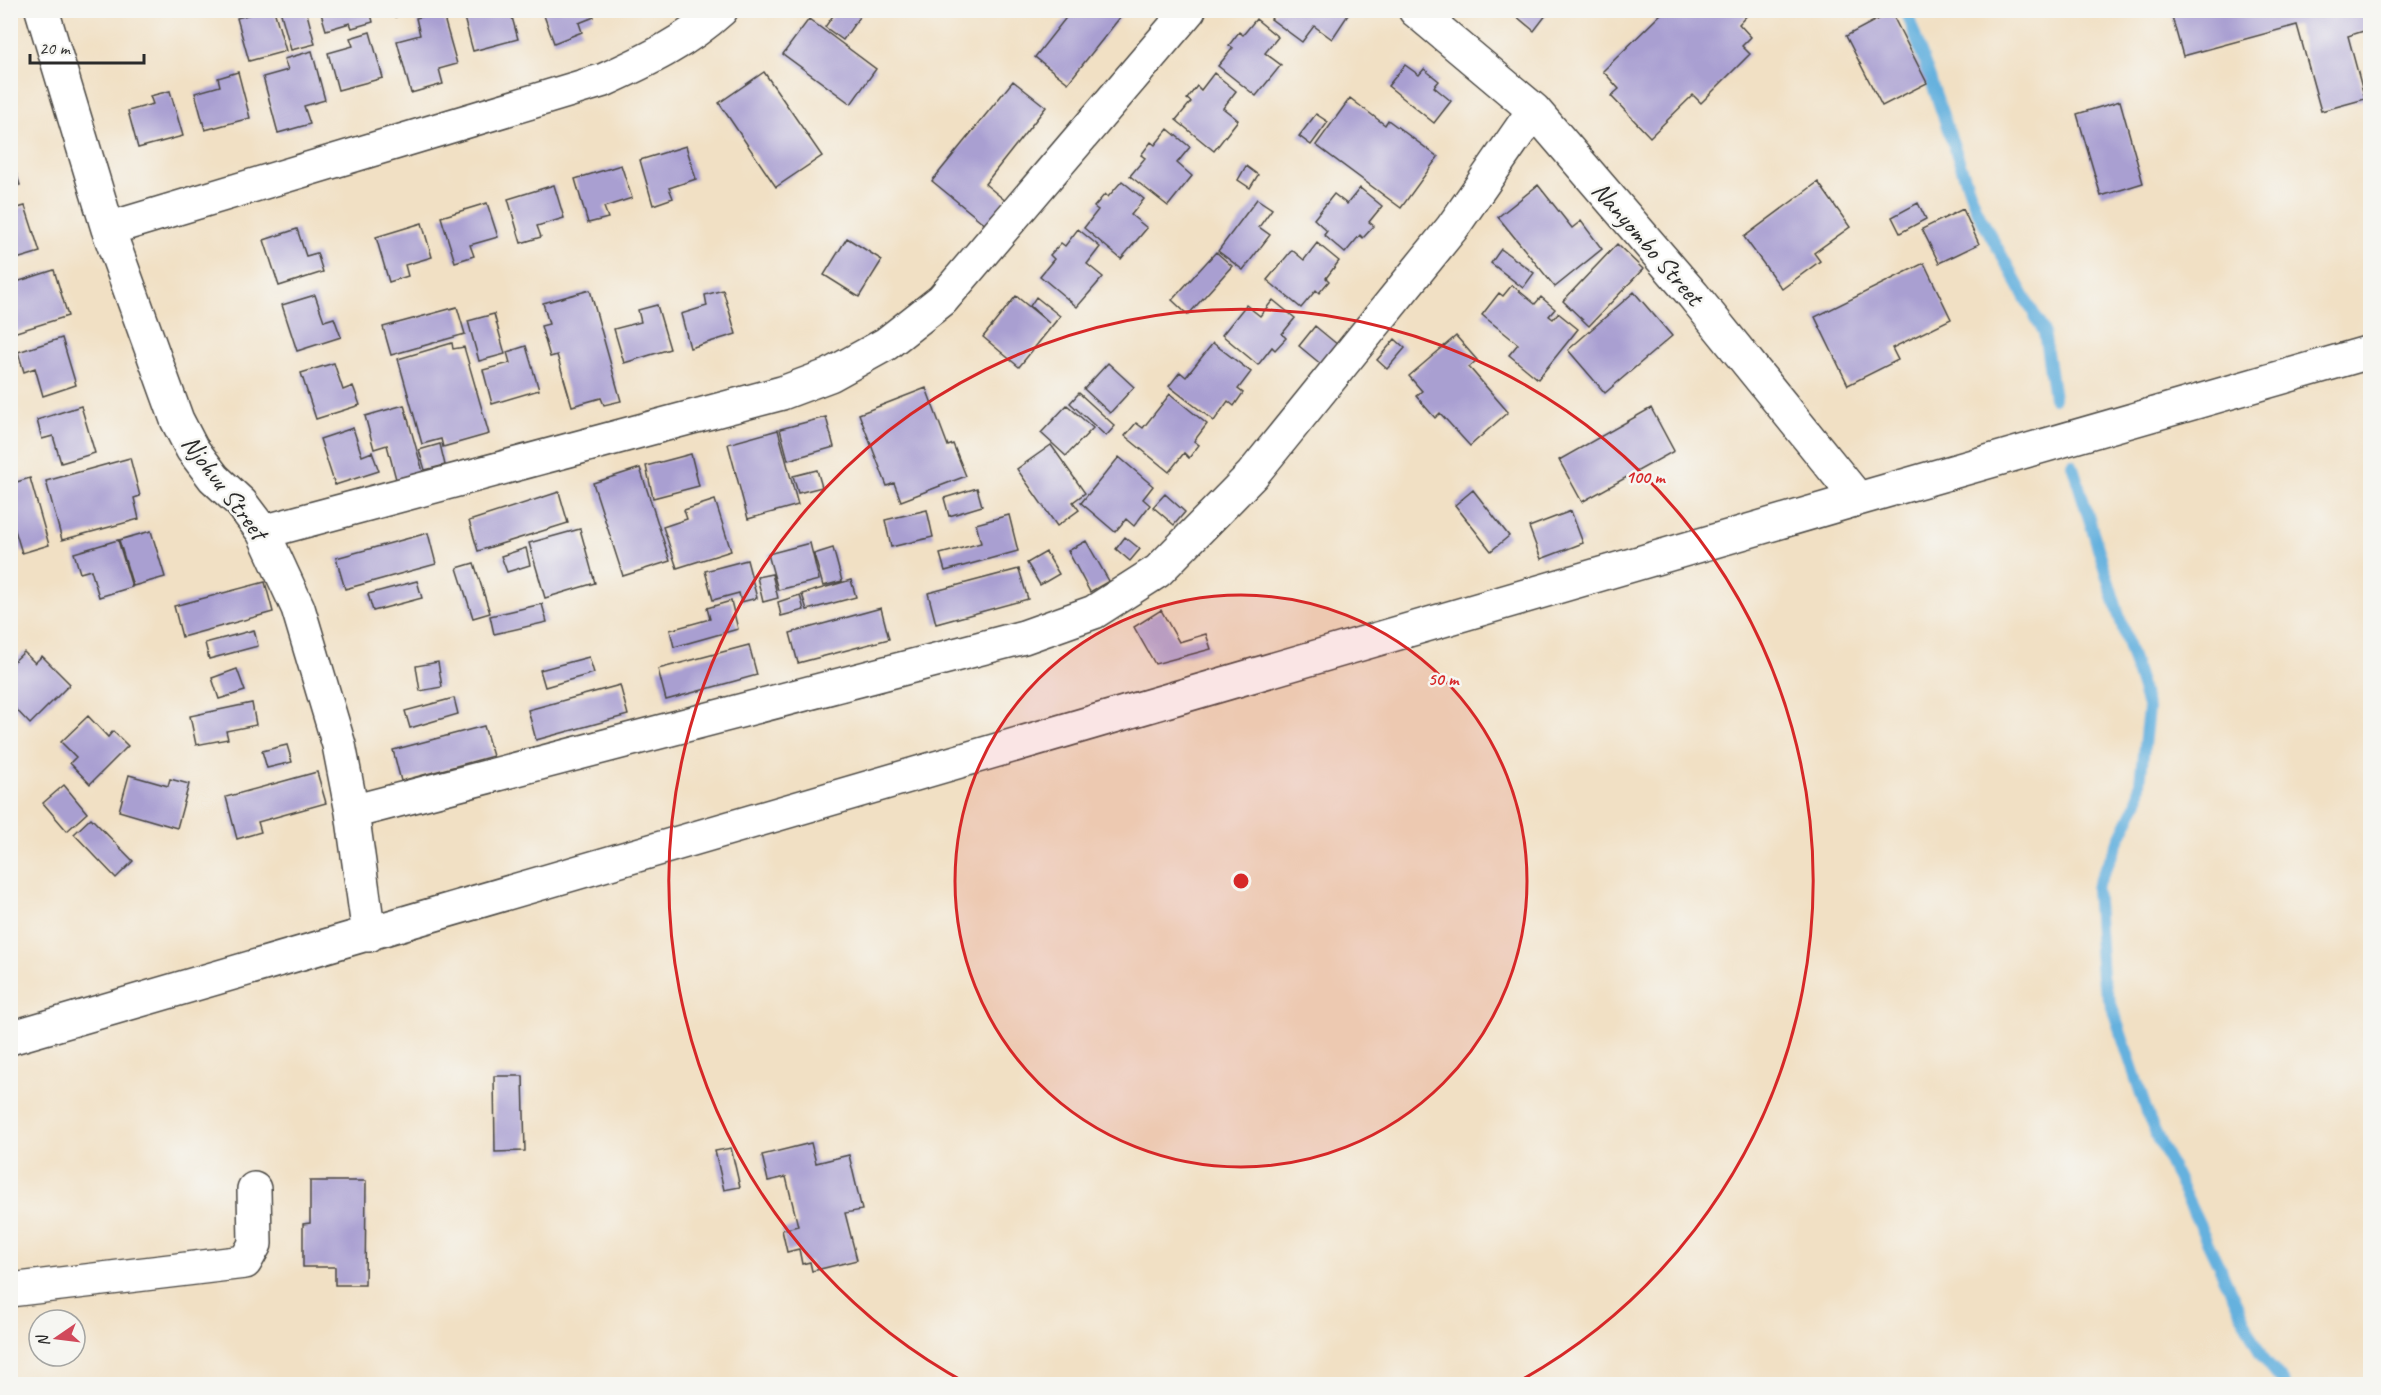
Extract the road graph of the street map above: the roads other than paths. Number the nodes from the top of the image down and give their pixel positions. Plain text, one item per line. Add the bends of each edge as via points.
1 (42, 10) edge
2 (721, 10) edge
3 (1189, 10) edge
4 (1415, 10) edge
5 (1534, 110) junction
6 (108, 229) junction
7 (2370, 352) edge
8 (1858, 499) junction
9 (263, 532) junction
10 (352, 812) junction
11 (369, 935) junction
12 (10, 1038) edge
13 (254, 1190) dead end
14 (10, 1290) edge

1 - 6 street, Njohvu Street
2 - 6 street via 700,29 655,57 604,80
3 - 9 street via 942,300 886,344 830,375 782,393
4 - 5 street, Nanyombo Street
5 - 8 street, Nanyombo Street via 1693,295
5 - 10 street via 1452,228 1252,475 1158,571 1094,612 1024,637
6 - 9 street, Njohvu Street via 177,420 214,478 241,503
7 - 8 street
8 - 11 street
9 - 10 street, Njohvu Street via 298,608 339,746
10 - 11 street, Njohvu Street
11 - 12 street
13 - 14 street via 255,1244 245,1263

